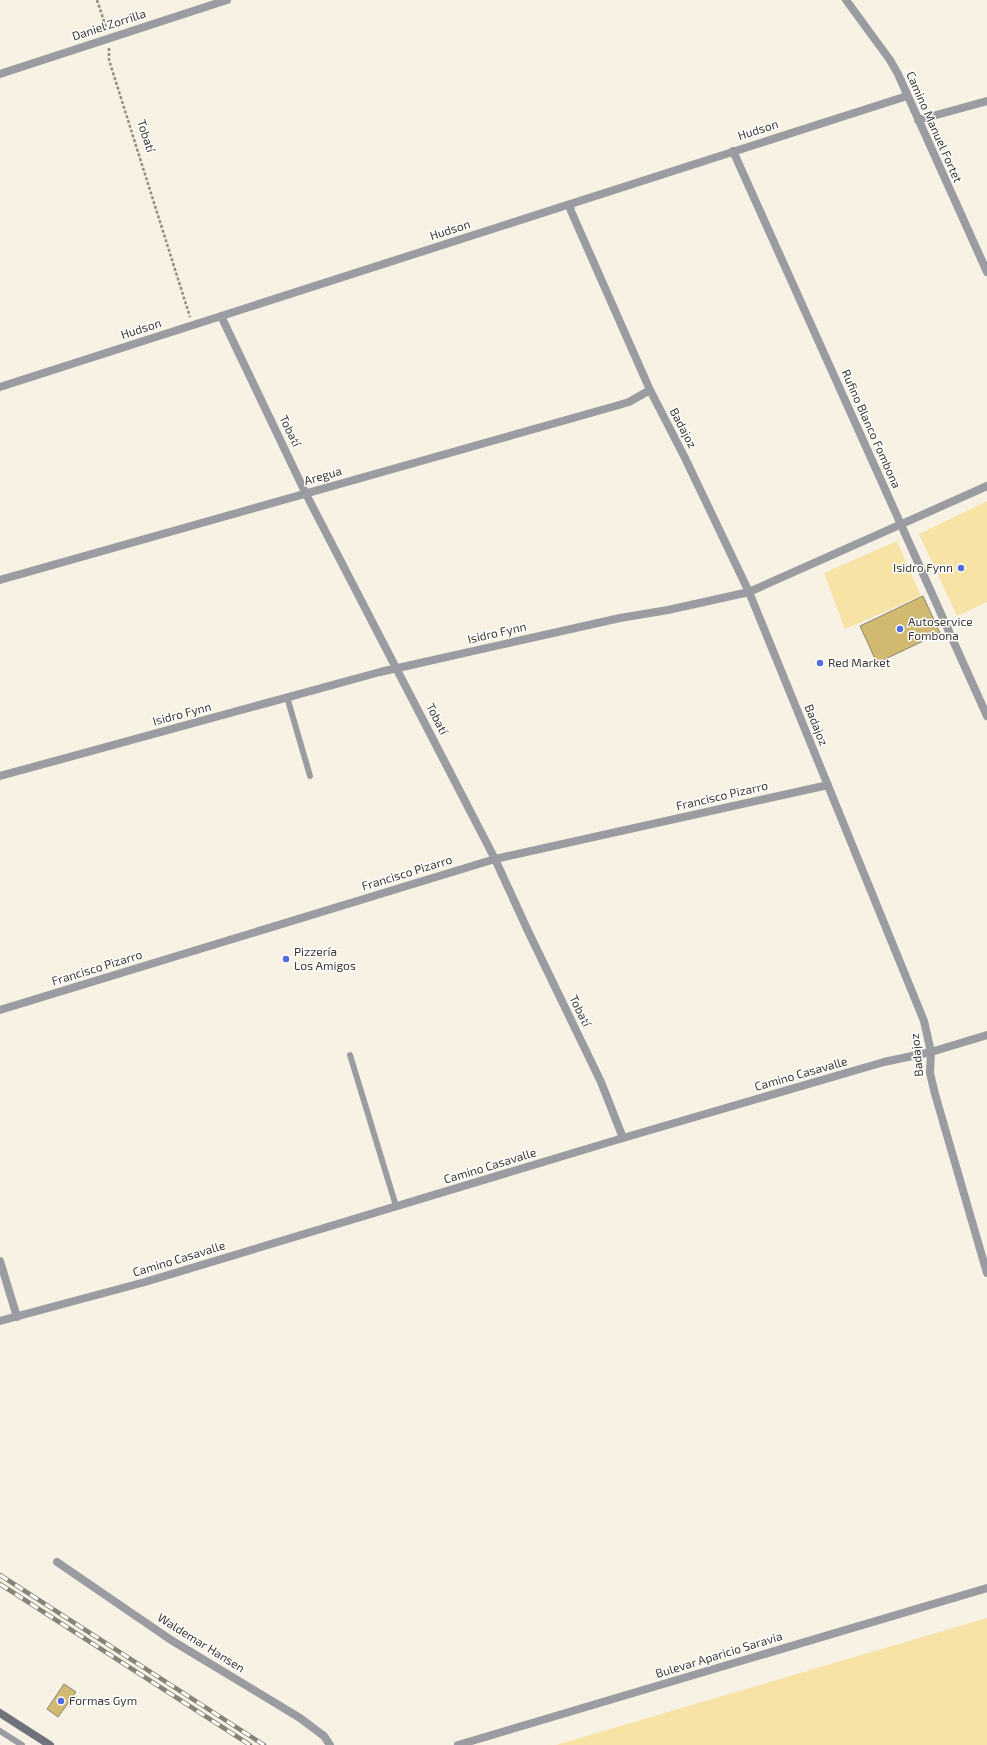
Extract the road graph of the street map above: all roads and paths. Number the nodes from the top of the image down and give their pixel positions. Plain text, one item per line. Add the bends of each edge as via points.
1 (97, 0) edge
2 (227, 0) edge
3 (846, 0) edge
4 (110, 37) junction
5 (0, 74) edge
6 (907, 96) junction
7 (987, 101) edge
8 (918, 120) junction
9 (733, 151) junction
10 (570, 205) junction
11 (987, 272) edge
12 (221, 316) junction
13 (193, 325) junction
14 (0, 387) edge
15 (650, 390) junction
16 (987, 486) edge
17 (306, 494) junction
18 (901, 525) junction
19 (0, 580) edge
20 (749, 592) junction
21 (397, 668) junction
22 (287, 697) junction
23 (987, 716) edge
24 (0, 776) edge
25 (310, 776) dead end
26 (828, 785) junction
27 (495, 859) junction
28 (0, 1010) edge
29 (987, 1035) edge
30 (930, 1052) junction
31 (350, 1055) dead end
32 (623, 1138) junction
33 (396, 1206) junction
34 (0, 1261) edge
35 (987, 1273) edge
36 (17, 1316) junction
37 (0, 1321) edge
38 (57, 1562) dead end
39 (987, 1588) edge
40 (0, 1713) edge
41 (0, 1731) edge
42 (22, 1745) edge
43 (50, 1745) edge
44 (330, 1745) edge
45 (458, 1745) edge

1 - 4 path, Tobatí
2 - 4 street, Daniel Zorrilla
3 - 6 street, Camino Manuel Fortet via 890,60
4 - 5 street, Daniel Zorrilla
4 - 13 path, Tobatí via 109,60
6 - 8 street, Camino Manuel Fortet
6 - 9 street, Hudson
7 - 8 street
8 - 11 street, Camino Manuel Fortet
9 - 10 street, Hudson
9 - 18 street, Rufino Blanco Fombona
10 - 12 street, Hudson
10 - 15 street, Badajoz
12 - 13 street, Hudson
12 - 17 street, Tobatí
13 - 14 street, Hudson
15 - 17 street, Aregua via 629,402
15 - 20 street, Badajoz via 686,458
16 - 18 street, Isidro Fynn
17 - 19 street, Aregua
17 - 21 street, Tobatí
18 - 20 street, Isidro Fynn
18 - 23 street, Rufino Blanco Fombona
20 - 21 street, Isidro Fynn
20 - 26 street, Badajoz
21 - 22 street, Isidro Fynn
21 - 27 street, Tobatí
22 - 24 street, Isidro Fynn
22 - 25 lane
26 - 27 street, Francisco Pizarro
26 - 30 street, Badajoz via 924,1021
27 - 28 street, Francisco Pizarro
27 - 32 street, Tobatí via 601,1082
29 - 30 street, Camino Casavalle
30 - 32 street, Camino Casavalle via 877,1064
30 - 35 street, Badajoz via 933,1086
31 - 33 lane
32 - 33 street, Camino Casavalle
33 - 36 street, Camino Casavalle via 145,1282
34 - 36 street
36 - 37 street, Camino Casavalle
38 - 44 street, Waldemar Hansen via 171,1640 310,1725 324,1736
39 - 45 street, Bulevar Aparicio Saravia
40 - 43 main road
41 - 42 lane

